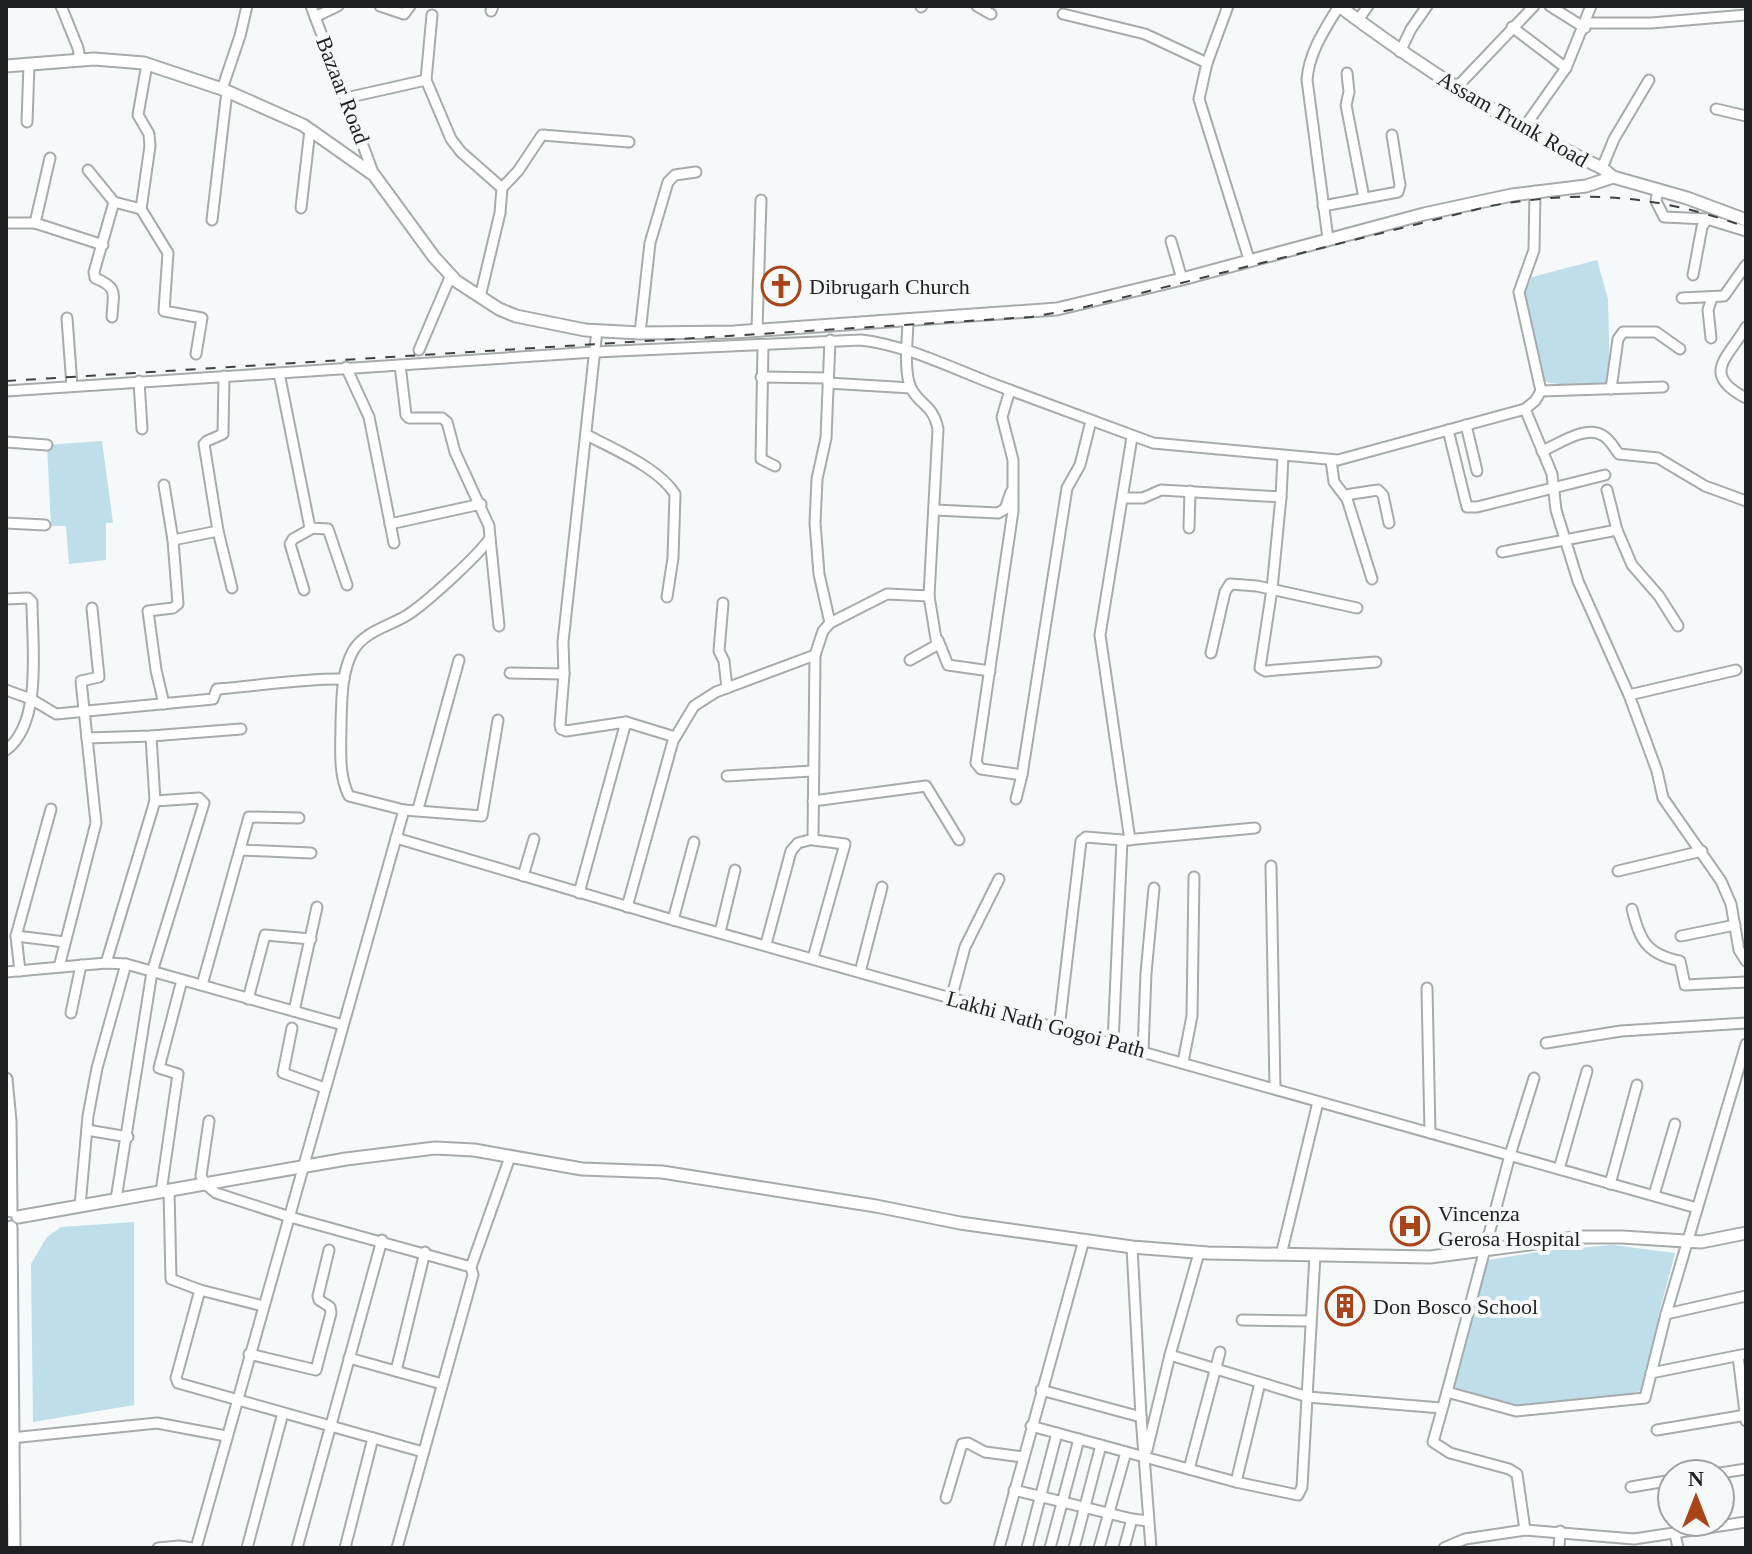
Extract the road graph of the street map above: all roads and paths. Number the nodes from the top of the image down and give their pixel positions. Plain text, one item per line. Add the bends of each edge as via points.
1 (61, 6) edge
2 (247, 6) edge
3 (311, 6) edge
4 (338, 6) edge
5 (380, 6) edge
6 (410, 6) edge
7 (977, 6) edge
8 (1228, 6) edge
9 (1339, 6) edge
10 (1368, 6) edge
11 (1427, 6) edge
12 (1534, 6) edge
13 (1550, 6) edge
14 (1591, 6) edge
15 (991, 14) dead end
16 (1063, 14) dead end
17 (432, 15) dead end
18 (1746, 15) edge
19 (315, 17) junction
20 (1358, 20) junction
21 (1585, 25) junction
22 (1512, 27) junction
23 (1400, 52) junction
24 (80, 60) junction
25 (1207, 63) junction
26 (29, 64) junction
27 (147, 64) junction
28 (6, 66) edge
29 (1566, 68) junction
30 (1347, 73) dead end
31 (426, 80) junction
32 (1649, 80) dead end
33 (1456, 88) junction
34 (224, 90) junction
35 (346, 98) junction
36 (1716, 109) dead end
37 (1746, 116) edge
38 (27, 122) dead end
39 (1523, 129) junction
40 (310, 130) junction
41 (1392, 135) dead end
42 (629, 142) dead end
43 (50, 158) dead end
44 (1602, 168) junction
45 (88, 170) dead end
46 (696, 172) dead end
47 (374, 175) junction
48 (1613, 177) junction
49 (502, 188) junction
50 (1658, 189) junction
51 (1535, 191) junction
52 (1364, 198) junction
53 (761, 200) dead end
54 (114, 202) junction
55 (1323, 206) junction
56 (301, 208) dead end
57 (141, 209) junction
58 (1707, 219) junction
59 (212, 220) dead end
60 (1746, 220) edge
61 (6, 223) edge
62 (35, 223) junction
63 (1746, 231) edge
64 (1328, 239) junction
65 (1171, 241) dead end
66 (103, 245) junction
67 (1249, 259) junction
68 (1746, 265) edge
69 (451, 275) junction
70 (1693, 275) dead end
71 (1182, 279) junction
72 (480, 297) junction
73 (1682, 298) dead end
74 (1712, 298) junction
75 (112, 317) dead end
76 (67, 318) dead end
77 (908, 319) junction
78 (757, 329) junction
79 (597, 330) junction
80 (1745, 330) edge
81 (640, 333) junction
82 (1711, 338) dead end
83 (830, 340) junction
84 (763, 345) junction
85 (906, 349) junction
86 (1680, 349) dead end
87 (419, 350) dead end
88 (595, 352) junction
89 (196, 354) dead end
90 (400, 365) junction
91 (346, 367) junction
92 (279, 373) junction
93 (224, 376) junction
94 (761, 377) junction
95 (139, 381) junction
96 (828, 381) junction
97 (72, 386) junction
98 (1663, 387) dead end
99 (911, 388) junction
100 (1611, 389) junction
101 (1010, 390) junction
102 (6, 391) edge
103 (1541, 391) junction
104 (1746, 398) edge
105 (1525, 409) junction
106 (1091, 421) junction
107 (1466, 425) junction
108 (142, 429) dead end
109 (1448, 430) junction
110 (587, 435) junction
111 (1132, 437) junction
112 (6, 442) edge
113 (47, 445) dead end
114 (1542, 451) junction
115 (1283, 456) junction
116 (1331, 460) junction
117 (775, 466) dead end
118 (1477, 471) dead end
119 (1605, 475) dead end
120 (1014, 482) junction
121 (164, 485) dead end
122 (1553, 489) junction
123 (1607, 490) dead end
124 (1190, 491) junction
125 (1345, 495) junction
126 (1281, 497) junction
127 (1123, 498) junction
128 (1746, 501) edge
129 (481, 504) junction
130 (935, 510) junction
131 (6, 523) edge
132 (1389, 523) dead end
133 (390, 524) junction
134 (45, 525) dead end
135 (1189, 528) dead end
136 (311, 529) junction
137 (1617, 530) junction
138 (218, 531) junction
139 (490, 538) junction
140 (173, 540) junction
141 (1564, 541) junction
142 (394, 543) dead end
143 (1502, 552) dead end
144 (1372, 579) dead end
145 (347, 585) dead end
146 (232, 588) dead end
147 (1272, 589) junction
148 (304, 590) dead end
149 (929, 596) junction
150 (667, 597) dead end
151 (6, 599) edge
152 (723, 603) dead end
153 (92, 608) dead end
154 (1357, 608) dead end
155 (830, 623) junction
156 (499, 626) dead end
157 (1678, 626) dead end
158 (938, 640) junction
159 (1211, 653) dead end
160 (815, 655) junction
161 (459, 660) dead end
162 (910, 660) dead end
163 (1376, 662) dead end
164 (1736, 670) dead end
165 (990, 671) junction
166 (510, 673) dead end
167 (564, 674) junction
168 (344, 679) junction
169 (727, 688) junction
170 (6, 690) edge
171 (1629, 695) junction
172 (31, 699) junction
173 (164, 704) junction
174 (86, 712) junction
175 (498, 720) dead end
176 (626, 722) junction
177 (241, 729) dead end
178 (151, 736) junction
179 (675, 737) junction
180 (87, 738) junction
181 (6, 750) edge
182 (812, 771) junction
183 (1022, 775) junction
184 (727, 776) dead end
185 (1016, 799) dead end
186 (155, 801) junction
187 (813, 801) junction
188 (51, 809) dead end
189 (418, 809) junction
190 (404, 810) junction
191 (299, 818) dead end
192 (1255, 828) dead end
193 (396, 838) junction
194 (534, 839) dead end
195 (813, 840) junction
196 (959, 840) dead end
197 (1126, 840) junction
198 (694, 842) dead end
199 (240, 850) junction
200 (1702, 851) junction
201 (311, 853) dead end
202 (1271, 866) dead end
203 (735, 870) dead end
204 (1618, 871) dead end
205 (523, 876) junction
206 (1194, 877) dead end
207 (999, 879) dead end
208 (882, 887) dead end
209 (1154, 888) dead end
210 (579, 893) junction
211 (317, 907) dead end
212 (627, 907) junction
213 (1632, 909) dead end
214 (673, 920) junction
215 (1735, 925) junction
216 (720, 932) junction
217 (16, 936) junction
218 (1681, 936) dead end
219 (311, 939) junction
220 (65, 942) junction
221 (766, 944) junction
222 (813, 958) junction
223 (1746, 961) edge
224 (106, 963) junction
225 (126, 964) junction
226 (81, 965) junction
227 (59, 967) junction
228 (20, 971) junction
229 (6, 972) edge
230 (152, 972) junction
231 (860, 972) junction
232 (182, 980) junction
233 (1746, 982) edge
234 (202, 985) junction
235 (1427, 988) dead end
236 (248, 999) junction
237 (951, 999) junction
238 (294, 1011) junction
239 (71, 1013) dead end
240 (1746, 1023) edge
241 (343, 1025) junction
242 (292, 1028) dead end
243 (1059, 1028) junction
244 (1113, 1043) junction
245 (1546, 1043) dead end
246 (1746, 1044) edge
247 (1143, 1051) junction
248 (1183, 1062) junction
249 (1587, 1071) dead end
250 (1534, 1078) dead end
251 (6, 1079) edge
252 (1637, 1085) dead end
253 (325, 1088) junction
254 (1275, 1089) junction
255 (1318, 1102) junction
256 (209, 1121) dead end
257 (1675, 1124) dead end
258 (87, 1130) junction
259 (1430, 1133) junction
260 (128, 1137) junction
261 (1510, 1155) junction
262 (510, 1157) junction
263 (305, 1167) junction
264 (1559, 1169) junction
265 (205, 1184) junction
266 (1610, 1184) junction
267 (165, 1191) junction
268 (1654, 1195) junction
269 (116, 1199) junction
270 (80, 1206) junction
271 (1697, 1208) junction
272 (290, 1217) junction
273 (10, 1219) edge
274 (1746, 1233) edge
275 (382, 1240) junction
276 (1084, 1240) junction
277 (1687, 1242) junction
278 (1132, 1247) junction
279 (329, 1250) dead end
280 (425, 1252) junction
281 (1486, 1252) junction
282 (1199, 1253) junction
283 (1281, 1255) junction
284 (1315, 1255) junction
285 (471, 1267) junction
286 (200, 1290) junction
287 (1746, 1296) edge
288 (263, 1306) junction
289 (1666, 1314) junction
290 (1242, 1320) dead end
291 (1310, 1321) junction
292 (8, 1335) edge
293 (6, 1348) edge
294 (1220, 1352) dead end
295 (249, 1354) junction
296 (1170, 1355) junction
297 (1742, 1355) edge
298 (349, 1358) junction
299 (1215, 1368) junction
300 (396, 1371) junction
301 (1651, 1373) junction
302 (1260, 1383) junction
303 (442, 1384) junction
304 (1041, 1390) junction
305 (1447, 1392) junction
306 (1308, 1397) junction
307 (236, 1400) junction
308 (1441, 1408) junction
309 (283, 1413) junction
310 (1141, 1417) junction
311 (1746, 1417) edge
312 (330, 1426) junction
313 (1031, 1426) junction
314 (1657, 1430) dead end
315 (1057, 1433) junction
316 (226, 1436) junction
317 (373, 1438) junction
318 (1079, 1439) junction
319 (9, 1445) edge
320 (1101, 1445) junction
321 (423, 1452) junction
322 (1126, 1452) junction
323 (1023, 1457) junction
324 (1145, 1457) junction
325 (1189, 1469) junction
326 (1236, 1482) junction
327 (1656, 1483) edge
328 (1631, 1487) dead end
329 (1014, 1490) junction
330 (1040, 1497) junction
331 (946, 1498) dead end
332 (1062, 1502) junction
333 (1084, 1507) junction
334 (1108, 1513) junction
335 (1132, 1519) junction
336 (10, 1520) edge
337 (1148, 1521) junction
338 (1525, 1530) junction
339 (1560, 1531) junction
340 (1656, 1536) edge
341 (14, 1548) edge
342 (158, 1548) edge
343 (194, 1548) edge
344 (247, 1548) edge
345 (297, 1548) edge
346 (345, 1548) edge
347 (397, 1548) edge
348 (999, 1548) edge
349 (1027, 1548) edge
350 (1050, 1548) edge
351 (1074, 1548) edge
352 (1099, 1548) edge
353 (1124, 1548) edge
354 (1151, 1548) edge
355 (1444, 1548) edge
356 (1559, 1548) edge

1 - 24 street
2 - 34 street
3 - 19 street, Bazaar Road
4 - 19 street
5 - 6 street via 404,14
7 - 15 street
8 - 25 street
9 - 20 main road, Assam Trunk Road
9 - 55 street via 1308,72
10 - 20 street
11 - 23 street
12 - 22 street
13 - 21 street
14 - 21 street
16 - 25 street via 1145,34
17 - 31 street
18 - 21 street
19 - 35 street, Bazaar Road
20 - 23 main road, Assam Trunk Road
21 - 29 street
22 - 29 street
22 - 33 street
23 - 33 main road, Assam Trunk Road
24 - 26 main road
24 - 27 main road
25 - 67 street via 1199,99
26 - 28 main road
26 - 38 street
27 - 34 main road
27 - 57 street via 138,115 150,146
29 - 39 street
30 - 52 street via 1346,105
31 - 35 street
31 - 49 street via 451,139
32 - 44 street
33 - 39 main road, Assam Trunk Road
34 - 40 main road
34 - 59 street
35 - 47 street, Bazaar Road
36 - 37 street
39 - 44 main road, Assam Trunk Road
40 - 47 main road
40 - 56 street
41 - 52 street via 1400,190
42 - 49 street via 542,135
43 - 62 street
44 - 48 main road, Assam Trunk Road
45 - 54 street
46 - 81 street via 675,175 668,182 650,243
47 - 69 main road
48 - 50 main road, Assam Trunk Road
48 - 51 main road via 1586,186
49 - 72 street
50 - 58 street via 1656,201 1664,217
50 - 60 main road, Assam Trunk Road
51 - 64 main road
51 - 103 street via 1534,250 1519,292
52 - 55 street
53 - 78 street
54 - 57 street
54 - 66 street
55 - 64 street
57 - 89 street via 168,253 163,309 202,318
58 - 63 street
58 - 70 street
61 - 62 street
62 - 66 street
64 - 67 main road
65 - 71 street
66 - 75 street via 94,276 111,285
67 - 71 main road
68 - 74 street via 1730,291
69 - 72 main road
69 - 87 street
71 - 77 main road via 1057,309
72 - 79 main road via 516,316
73 - 74 street
74 - 82 street
76 - 97 street
77 - 78 main road
77 - 85 street
78 - 81 main road
79 - 81 main road
79 - 88 street
80 - 104 street via 1723,359 1722,377 1725,386
83 - 84 street
83 - 85 street
83 - 96 street
84 - 88 street
84 - 94 street
85 - 99 street
85 - 101 street
86 - 100 street via 1656,332 1623,332
88 - 90 street
88 - 110 street
90 - 91 street
90 - 129 street via 406,415 447,422 455,452
91 - 92 street
91 - 133 street via 369,417
92 - 93 street
92 - 136 street
93 - 95 street
93 - 138 street via 223,434 204,444
94 - 96 street
94 - 117 street via 761,459
95 - 97 street
95 - 108 street
96 - 99 street
96 - 155 street via 815,523
97 - 102 street
98 - 100 street
99 - 130 street via 936,419
100 - 103 street
101 - 106 street
101 - 120 street via 1002,417
103 - 105 street
105 - 107 street
105 - 114 street
106 - 111 street
106 - 183 street via 1080,465 1067,488
107 - 109 street
107 - 118 street
109 - 116 street
109 - 122 street via 1467,507
110 - 150 street via 655,474 675,494
110 - 167 street via 563,642
111 - 115 street
111 - 127 street
112 - 113 street
114 - 122 street
114 - 128 street via 1598,433 1619,454 1658,458 1705,486
115 - 116 street
115 - 126 street
116 - 125 street via 1334,482
119 - 122 street
120 - 130 street via 1001,512
120 - 165 street
121 - 140 street
122 - 141 street
123 - 137 street
124 - 126 street
124 - 127 street via 1158,490 1143,498
124 - 135 street
125 - 132 street via 1382,492
125 - 144 street
126 - 147 street
127 - 197 street via 1100,635
129 - 133 street
129 - 139 street
130 - 149 street
131 - 134 street
133 - 142 street
136 - 145 street via 328,529
136 - 148 street via 290,544
137 - 141 street
137 - 157 street via 1632,565
138 - 140 street
138 - 146 street
139 - 156 street
139 - 168 street via 413,611 358,643
140 - 173 street via 178,604 148,611
141 - 143 street
141 - 171 street
147 - 154 street
147 - 159 street via 1230,584
147 - 163 street via 1261,670
149 - 155 street via 887,594
149 - 158 street
151 - 172 street via 32,602
152 - 169 street via 719,651
153 - 174 street via 99,677 81,681
155 - 160 street
158 - 162 street
158 - 165 street via 948,665
160 - 169 street
160 - 182 street
161 - 189 street
164 - 171 street
165 - 183 street via 977,766
166 - 167 street
167 - 176 street via 563,731
168 - 173 street via 217,689 213,699
168 - 190 street via 344,787 349,796
169 - 179 street via 699,701
170 - 172 street
171 - 200 street via 1663,798
172 - 174 street via 56,714
172 - 181 street via 23,733
173 - 174 street
174 - 180 street
175 - 189 street via 482,816
176 - 179 street
176 - 210 street
177 - 178 street
178 - 180 street
178 - 186 street
179 - 212 street
180 - 220 street via 96,823
182 - 184 street
182 - 187 street
183 - 185 street
186 - 224 street
186 - 230 street via 199,798 204,803
187 - 195 street
187 - 196 street via 926,786
188 - 217 street
189 - 190 street
190 - 193 street
191 - 199 street via 249,817
192 - 197 street
193 - 205 street, Lakhi Nath Gogoi Path
193 - 241 street
194 - 205 street
195 - 221 street via 798,843 791,851
195 - 222 street via 845,844
197 - 243 street via 1081,841
197 - 244 street
198 - 214 street
199 - 201 street
199 - 234 street
200 - 204 street
200 - 215 street via 1728,896
202 - 254 street
203 - 216 street
205 - 210 street, Lakhi Nath Gogoi Path
206 - 248 street via 1192,1016
207 - 237 street via 965,947
208 - 231 street
209 - 247 street
210 - 212 street, Lakhi Nath Gogoi Path
211 - 219 street
212 - 214 street, Lakhi Nath Gogoi Path
213 - 233 street via 1651,950 1680,961 1685,985
214 - 216 street, Lakhi Nath Gogoi Path
215 - 218 street
215 - 223 street
216 - 221 street, Lakhi Nath Gogoi Path
217 - 220 street
217 - 228 street
219 - 236 street via 265,935
219 - 238 street
220 - 227 street
221 - 222 street, Lakhi Nath Gogoi Path
222 - 231 street, Lakhi Nath Gogoi Path
224 - 225 street
224 - 226 street
225 - 230 street
225 - 258 street via 97,1068
226 - 227 street
226 - 239 street
227 - 228 street
228 - 229 street
230 - 232 street
230 - 260 street
231 - 237 street, Lakhi Nath Gogoi Path
232 - 234 street
232 - 267 street via 159,1068 178,1074
234 - 236 street
235 - 259 street
236 - 238 street
237 - 243 street, Lakhi Nath Gogoi Path
238 - 241 street
240 - 245 street via 1621,1031
241 - 253 street
242 - 253 street via 283,1073
243 - 244 street, Lakhi Nath Gogoi Path
244 - 247 street, Lakhi Nath Gogoi Path
246 - 271 street
247 - 248 street, Lakhi Nath Gogoi Path
248 - 254 street, Lakhi Nath Gogoi Path
249 - 264 street
250 - 261 street
251 - 273 main road
252 - 266 street
253 - 263 street
254 - 255 street, Lakhi Nath Gogoi Path
255 - 259 street, Lakhi Nath Gogoi Path
255 - 283 street
256 - 265 street via 201,1169
257 - 268 street
258 - 260 street
258 - 270 street
259 - 261 street, Lakhi Nath Gogoi Path
260 - 269 street
261 - 264 street, Lakhi Nath Gogoi Path
261 - 281 street
262 - 263 main road via 435,1148
262 - 276 main road via 582,1169 662,1172
262 - 285 street
263 - 265 main road
263 - 272 street
264 - 266 street, Lakhi Nath Gogoi Path
265 - 267 main road
265 - 272 street via 216,1193
266 - 268 street, Lakhi Nath Gogoi Path
267 - 269 main road
267 - 286 street via 171,1279
268 - 271 street, Lakhi Nath Gogoi Path
269 - 270 main road
270 - 273 main road
271 - 277 street
272 - 275 street
272 - 288 street
273 - 292 main road
274 - 277 main road
275 - 280 street
275 - 298 street
276 - 278 main road
276 - 304 street
277 - 281 main road via 1599,1237
277 - 289 street
278 - 282 main road
278 - 310 street
279 - 295 street via 318,1296 331,1313 316,1370
280 - 285 street
280 - 300 street
281 - 284 main road via 1430,1257
281 - 305 street
282 - 283 main road
282 - 296 street
283 - 284 main road
284 - 291 street
285 - 303 street
286 - 288 street
286 - 307 street via 177,1381
287 - 289 street
288 - 295 street
289 - 301 street
290 - 291 street
291 - 306 street
292 - 293 street
292 - 319 main road
294 - 299 street
295 - 307 street
296 - 299 street
296 - 324 street
297 - 301 street
297 - 311 street
298 - 300 street
298 - 312 street
299 - 302 street
299 - 325 street
300 - 303 street
301 - 305 street via 1645,1398 1529,1411
302 - 306 street
302 - 326 street
303 - 321 street
304 - 310 street
304 - 313 street
305 - 308 street
306 - 308 street
306 - 326 street via 1301,1492 1292,1495
307 - 309 street
307 - 316 street
308 - 338 street via 1433,1442 1450,1453 1517,1474
309 - 312 street
309 - 344 street
310 - 324 street
311 - 314 street
312 - 317 street
312 - 345 street
313 - 315 street
313 - 323 street
315 - 318 street
315 - 330 street
316 - 319 street via 157,1423
316 - 343 street
317 - 321 street
317 - 346 street
318 - 320 street
318 - 332 street
319 - 336 main road
320 - 322 street
320 - 333 street
321 - 347 street
322 - 324 street
322 - 334 street
323 - 329 street
323 - 331 street via 962,1444
324 - 325 street
324 - 337 street
325 - 326 street
327 - 328 street
329 - 330 street
329 - 348 street
330 - 332 street
330 - 349 street
332 - 333 street
332 - 350 street
333 - 334 street
333 - 351 street
334 - 335 street
334 - 352 street
335 - 337 street
335 - 353 street
336 - 341 main road
337 - 354 street
338 - 339 street
338 - 355 street via 1465,1539
339 - 340 street via 1618,1540
339 - 356 street
342 - 343 street

